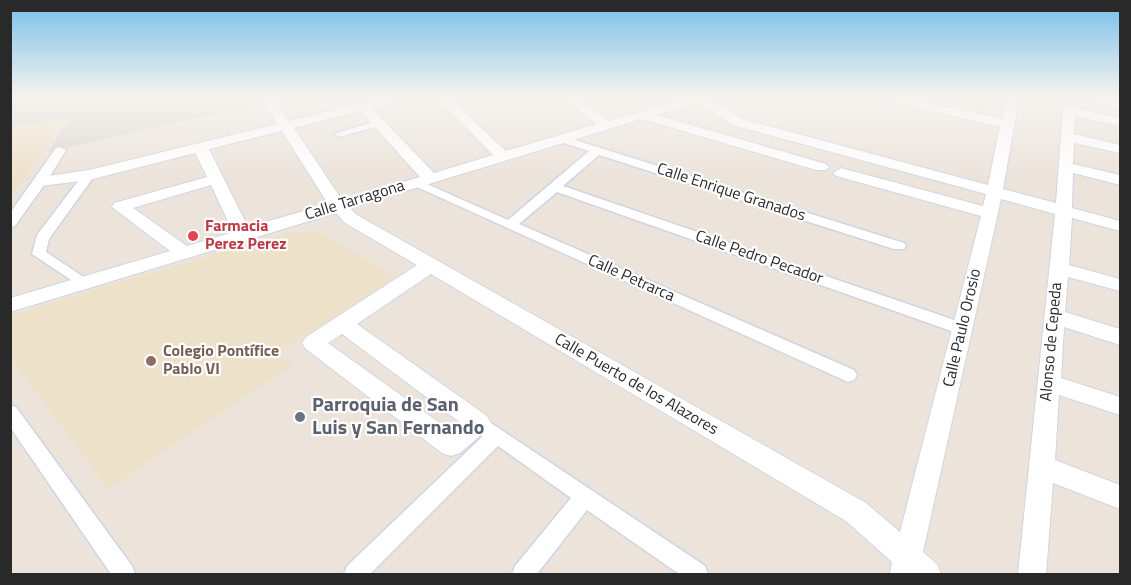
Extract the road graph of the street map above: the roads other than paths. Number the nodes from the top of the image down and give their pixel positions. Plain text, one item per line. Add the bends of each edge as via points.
1 (371, 125) edge
2 (381, 125) edge
3 (471, 125) edge
4 (677, 125) edge
5 (748, 125) edge
6 (1007, 125) edge
7 (1067, 125) edge
8 (285, 126) joint
9 (607, 126) edge
10 (339, 134) dead end
11 (1067, 137) junction
12 (562, 139) junction
13 (200, 147) junction
14 (1120, 149) edge
15 (60, 150) dead end
16 (598, 150) junction
17 (502, 156) junction
18 (821, 167) dead end
19 (1065, 167) junction
20 (841, 172) dead end
21 (89, 175) junction
22 (430, 178) junction
23 (216, 179) junction
24 (1120, 180) edge
25 (41, 182) junction
26 (414, 183) junction
27 (555, 187) junction
28 (992, 203) junction
29 (338, 206) junction
30 (1064, 212) junction
31 (10, 224) edge
32 (510, 225) junction
33 (1120, 226) edge
34 (243, 234) junction
35 (899, 246) dead end
36 (184, 252) junction
37 (429, 266) junction
38 (1059, 268) junction
39 (82, 283) junction
40 (1120, 285) edge
41 (10, 304) edge
42 (1054, 316) junction
43 (342, 324) junction
44 (963, 328) junction
45 (1120, 338) edge
46 (848, 375) dead end
47 (1049, 382) junction
48 (1120, 406) edge
49 (10, 412) edge
50 (488, 429) junction
51 (1042, 467) junction
52 (585, 497) junction
53 (1120, 497) edge
54 (913, 569) edge
55 (124, 574) edge
56 (355, 574) edge
57 (523, 574) edge
58 (697, 574) edge
59 (1032, 574) edge

1 - 10 street
2 - 22 street
3 - 17 street
4 - 18 street
5 - 28 street
6 - 28 street, Calle Paulo Orosio
7 - 11 street, Alonso de Cepeda
8 - 13 street
8 - 29 street, Calle Puerto de los Alazores
9 - 12 street, Calle Tarragona
11 - 14 street
11 - 19 street, Alonso de Cepeda
12 - 16 street, Calle Enrique Granados
12 - 17 street, Calle Tarragona
13 - 21 street
13 - 23 street
15 - 25 street
16 - 27 street
16 - 35 street, Calle Enrique Granados
17 - 22 street, Calle Tarragona
19 - 24 street
19 - 30 street, Alonso de Cepeda
20 - 28 street
21 - 25 street
21 - 39 street via 42,238 39,254
22 - 26 street, Calle Tarragona
23 - 34 street
23 - 36 street via 120,207
25 - 31 street
26 - 29 street, Calle Tarragona
26 - 32 street, Calle Petrarca
27 - 32 street
27 - 44 street, Calle Pedro Pecador
28 - 30 street
28 - 44 street, Calle Paulo Orosio
29 - 34 street, Calle Tarragona
29 - 37 street, Calle Puerto de los Alazores via 351,219
30 - 33 street
30 - 38 street, Alonso de Cepeda
32 - 46 street, Calle Petrarca
34 - 36 street, Calle Tarragona
36 - 39 street, Calle Tarragona
37 - 43 street
37 - 54 street, Calle Puerto de los Alazores via 856,512
38 - 40 street
38 - 42 street, Alonso de Cepeda
39 - 41 street, Calle Tarragona
42 - 45 street
42 - 47 street, Alonso de Cepeda
43 - 50 street
43 - 50 street via 313,343 452,445
44 - 54 street, Calle Paulo Orosio
47 - 48 street
47 - 51 street, Alonso de Cepeda
49 - 55 street
50 - 52 street
50 - 56 street
51 - 53 street
51 - 59 street, Alonso de Cepeda
52 - 57 street
52 - 58 street

